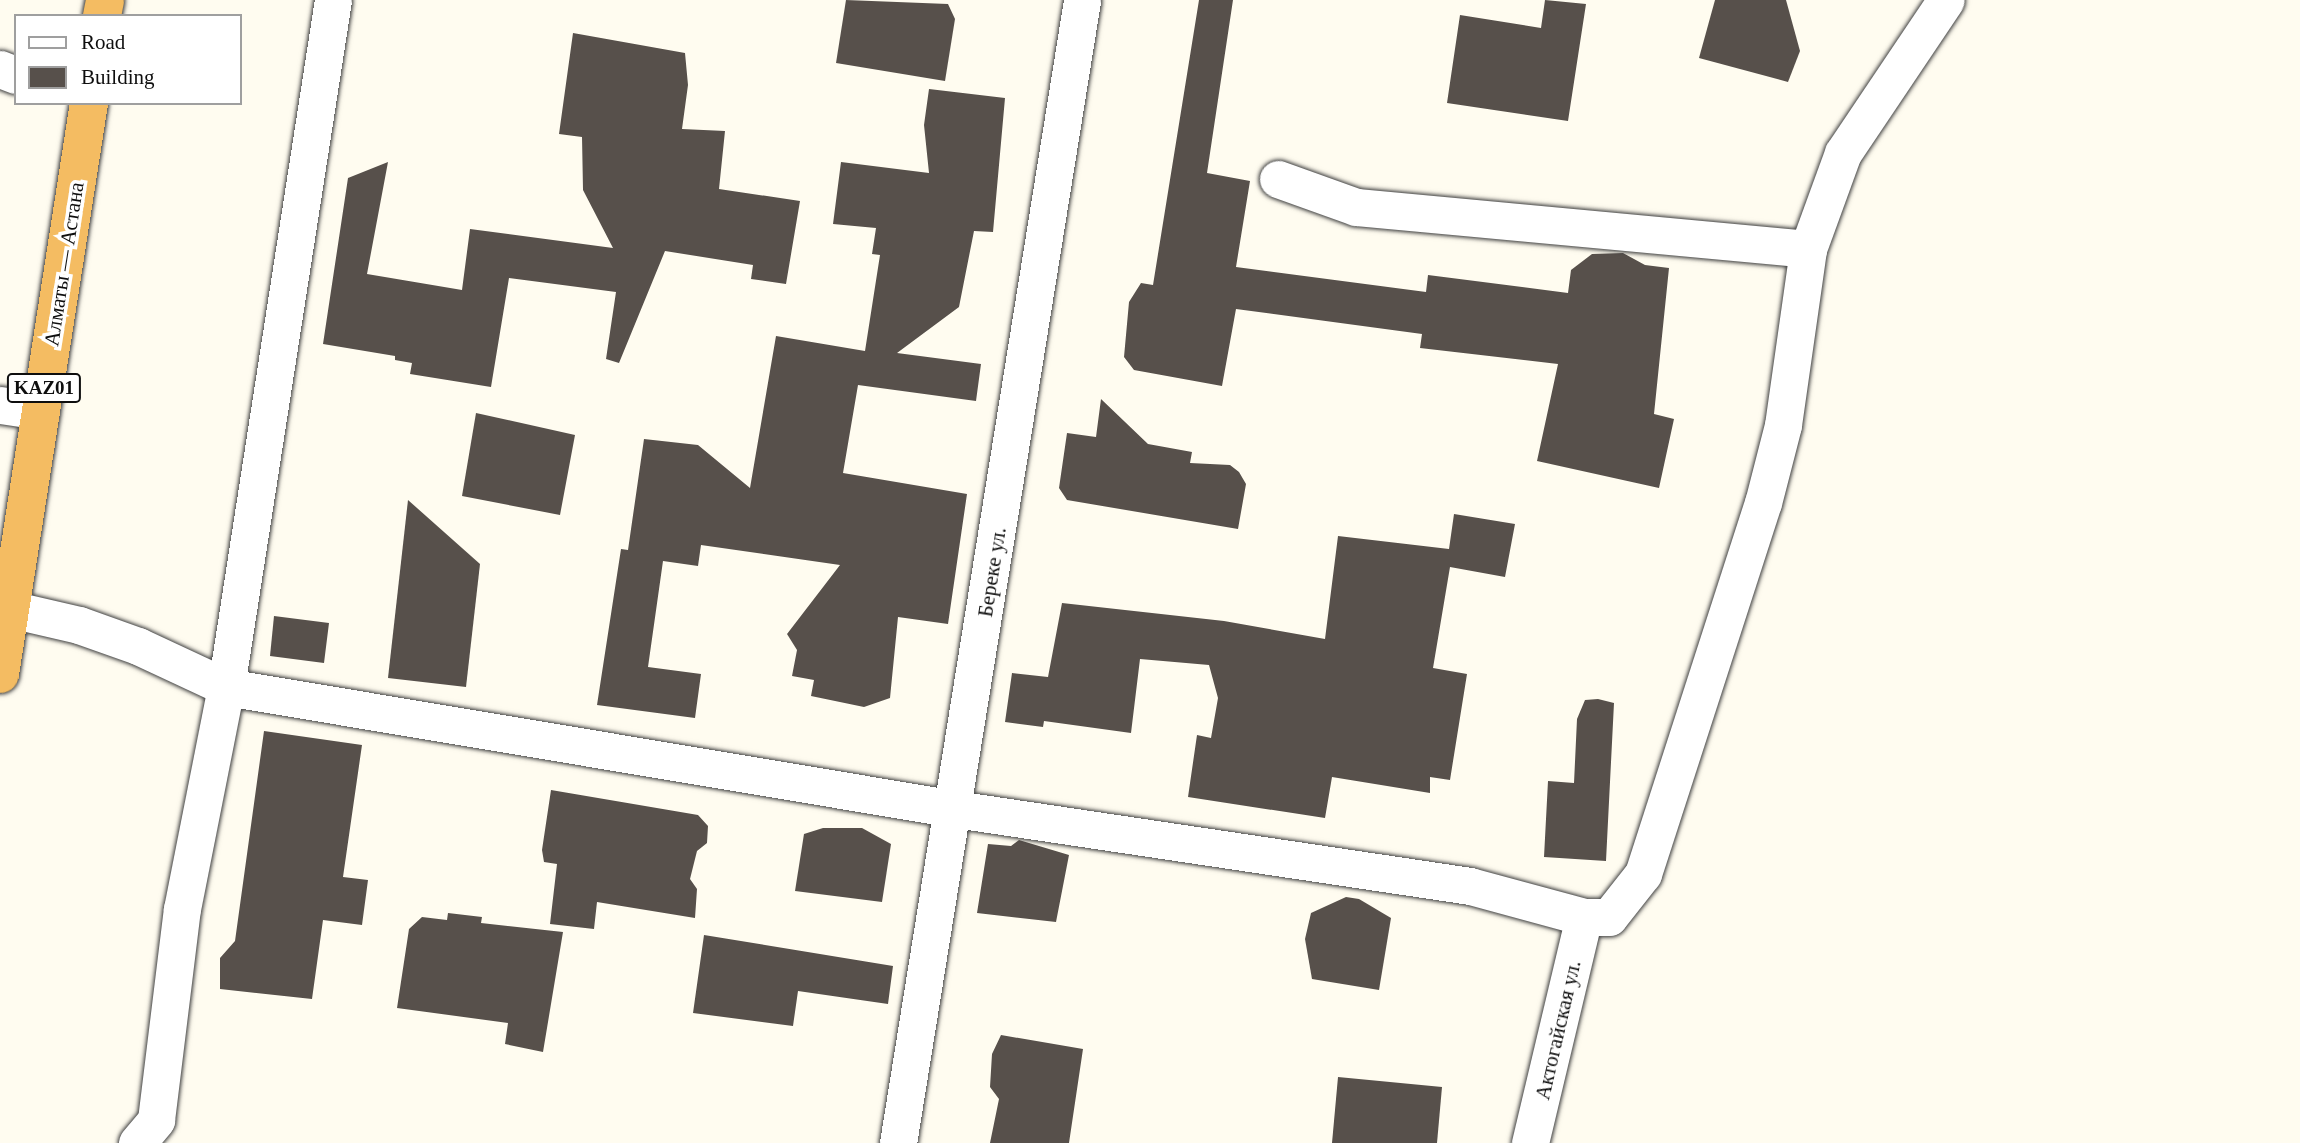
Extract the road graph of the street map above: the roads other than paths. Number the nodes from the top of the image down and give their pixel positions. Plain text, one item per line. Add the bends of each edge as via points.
1 (332, 0) edge
2 (1082, 0) edge
3 (1946, 0) edge
4 (87, 105) edge
5 (1278, 179) dead end
6 (1808, 249) junction
7 (0, 405) edge
8 (41, 411) junction
9 (10, 609) junction
10 (0, 674) edge
11 (226, 687) junction
12 (955, 809) junction
13 (1584, 917) junction
14 (137, 1143) edge
15 (898, 1143) edge
16 (1530, 1143) edge

1 - 11 street
2 - 12 street, Береке ул.
3 - 6 street via 1843,153
4 - 8 highway, Алматы — Астана / KАZ01
5 - 6 street via 1356,207
6 - 13 street via 1783,425 1763,503 1643,874 1609,917
7 - 8 street
8 - 9 highway, Алматы — Астана / KАZ01
9 - 10 highway, Алматы — Астана / KАZ01
9 - 11 street via 79,625 138,646
11 - 12 street
11 - 14 street via 182,909 156,1120
12 - 13 street via 1471,886
12 - 15 street, Береке ул.
13 - 16 street, Актогайская ул.

